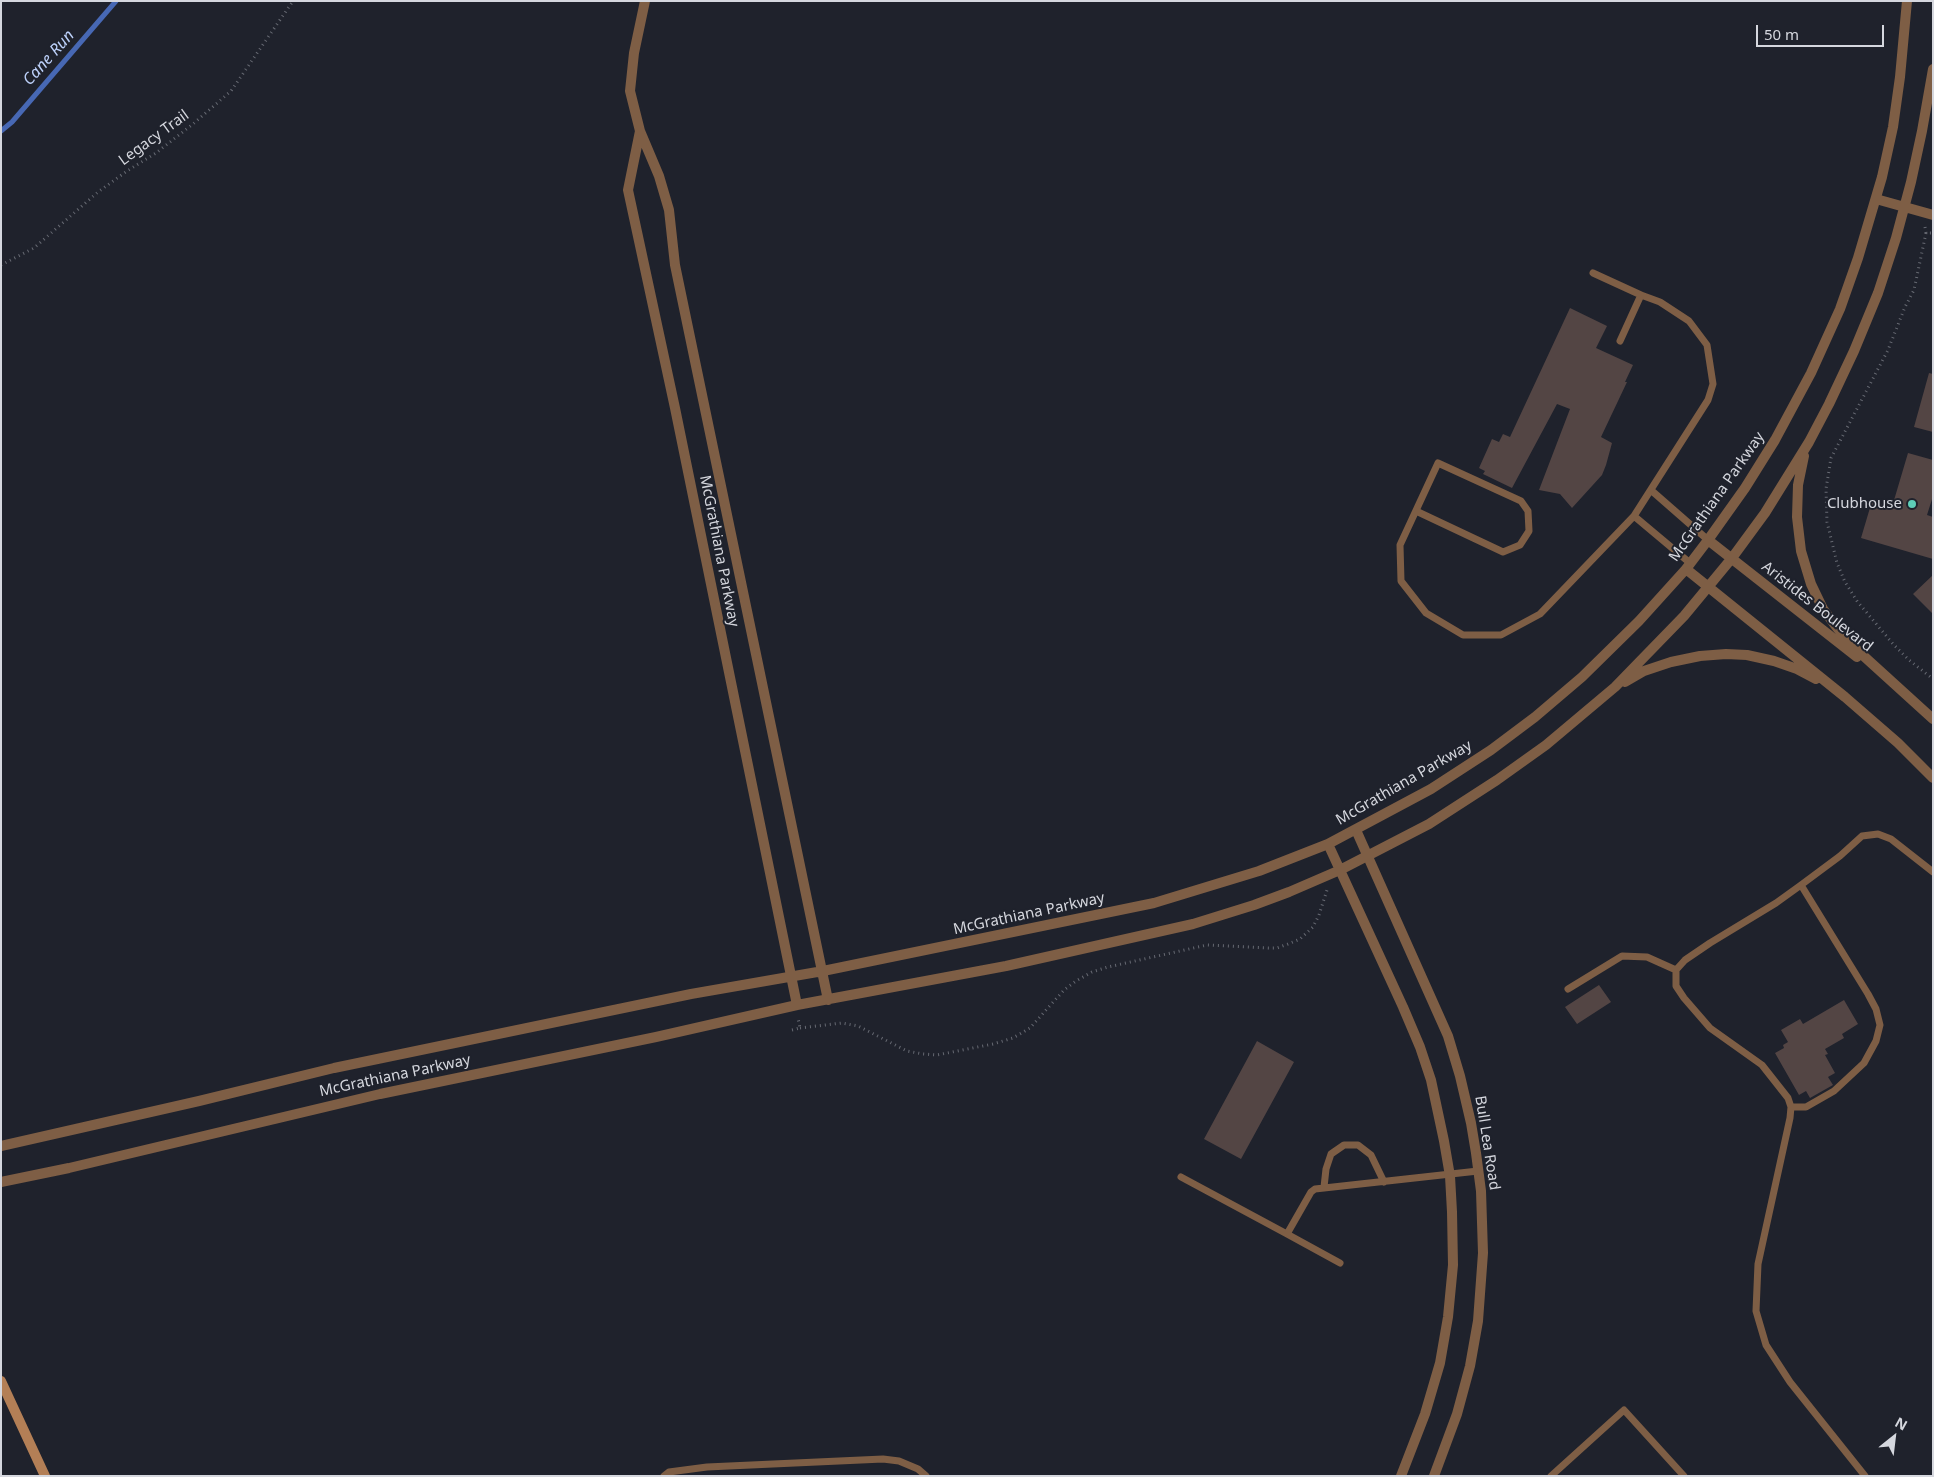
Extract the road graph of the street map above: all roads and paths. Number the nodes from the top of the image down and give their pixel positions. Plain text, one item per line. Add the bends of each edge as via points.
1 (293, 1) edge
2 (645, 1) edge
3 (1907, 1) edge
4 (1933, 69) edge
5 (640, 131) junction
6 (1876, 198) junction
7 (1904, 207) junction
8 (1933, 215) edge
9 (1925, 227) dead end
10 (1926, 233) junction
11 (1933, 233) edge
12 (1, 265) edge
13 (1593, 273) dead end
14 (1641, 295) junction
15 (1620, 341) dead end
16 (1809, 442) junction
17 (1652, 491) junction
18 (1416, 511) junction
19 (1634, 516) junction
20 (1708, 540) junction
21 (1732, 558) junction
22 (1688, 566) junction
23 (1708, 587) junction
24 (1933, 679) edge
25 (1615, 687) junction
26 (1845, 697) junction
27 (1907, 697) junction
28 (1933, 719) edge
29 (1933, 778) edge
30 (1356, 830) junction
31 (1328, 844) junction
32 (1368, 856) junction
33 (1340, 870) junction
34 (1933, 872) edge
35 (1801, 885) junction
36 (1676, 970) junction
37 (823, 971) junction
38 (792, 977) junction
39 (1568, 989) dead end
40 (828, 1000) junction
41 (797, 1005) junction
42 (800, 1028) dead end
43 (1791, 1107) junction
44 (1, 1146) edge
45 (1478, 1171) junction
46 (1450, 1176) junction
47 (1181, 1177) dead end
48 (1, 1182) edge
49 (1384, 1182) junction
50 (1324, 1187) junction
51 (1287, 1234) junction
52 (1340, 1263) dead end
53 (1, 1381) edge
54 (45, 1476) edge
55 (664, 1476) edge
56 (926, 1476) edge
57 (1400, 1476) edge
58 (1434, 1476) edge
59 (1551, 1476) edge
60 (1684, 1476) edge
61 (1865, 1476) edge

1 - 12 path, Legacy Trail via 231,90 194,124 98,192 34,248
2 - 5 street, McGrathiana Parkway via 630,91
3 - 6 street, McGrathiana Parkway via 1894,117
4 - 7 street, McGrathiana Parkway
5 - 37 street, McGrathiana Parkway via 669,210 675,265
5 - 38 street, McGrathiana Parkway via 628,190
6 - 7 street
6 - 20 street, McGrathiana Parkway via 1840,309 1812,374 1776,440
7 - 8 street
7 - 16 street, McGrathiana Parkway via 1884,274 1854,351
9 - 10 path
10 - 11 path
10 - 24 path via 1914,290 1888,350 1832,458 1826,489 1827,522 1845,582 1856,601 1893,644
13 - 14 lane
14 - 15 lane
14 - 17 lane via 1660,302 1689,321 1706,345 1713,384 1708,400
16 - 21 street, McGrathiana Parkway
16 - 27 street, Aristides Boulevard via 1798,485 1797,516 1801,551 1811,584 1823,609 1838,629
17 - 19 lane
17 - 20 lane
18 - 18 lane via 1438,463 1521,501 1528,511 1529,530 1520,545 1503,552
18 - 19 lane via 1400,545 1401,580 1426,613 1464,635 1501,635 1540,614
19 - 22 lane
20 - 21 street, Aristides Boulevard
20 - 22 street, McGrathiana Parkway
21 - 23 street, McGrathiana Parkway
21 - 27 street, Aristides Boulevard
22 - 23 street
22 - 30 street, McGrathiana Parkway via 1606,654 1534,717 1492,750 1431,789
23 - 25 street, McGrathiana Parkway via 1651,652
23 - 26 street
25 - 26 street via 1644,671 1671,662 1726,654 1747,655 1797,669
25 - 32 street, McGrathiana Parkway via 1546,745 1497,780 1429,824
26 - 29 street
27 - 28 street, Aristides Boulevard
30 - 31 street, McGrathiana Parkway
30 - 32 street, Bull Lea Road
31 - 33 street
31 - 37 street, McGrathiana Parkway via 1259,871 1154,903
32 - 33 street, McGrathiana Parkway
32 - 45 street, Bull Lea Road via 1448,1036 1472,1123
33 - 40 street, McGrathiana Parkway via 1254,905 1192,924 1006,966
33 - 42 path via 1328,890 1320,915 1300,939 1278,948 1207,945 1092,972 1064,990 1030,1028 993,1044 937,1055 923,1054 907,1051 858,1026 842,1023
33 - 46 street via 1420,1047 1433,1089
34 - 35 lane via 1891,838 1878,834 1862,836
35 - 36 lane via 1685,960
35 - 43 lane via 1876,1008 1880,1025 1876,1041 1864,1063 1834,1091 1806,1107
36 - 39 lane via 1647,957 1622,956
36 - 43 lane via 1676,986 1684,998 1710,1028 1762,1065 1788,1098
37 - 38 street, McGrathiana Parkway
37 - 40 street, McGrathiana Parkway
38 - 41 street, McGrathiana Parkway
38 - 44 street, McGrathiana Parkway via 682,996 334,1068
40 - 41 street, McGrathiana Parkway
41 - 48 street, McGrathiana Parkway via 380,1094
43 - 61 lane via 1758,1264 1756,1311 1766,1345 1790,1382
45 - 46 lane
45 - 58 street, Bull Lea Road via 1483,1253 1478,1321 1470,1366
46 - 49 lane
46 - 57 street via 1453,1265 1448,1316 1426,1414
47 - 51 lane
49 - 50 lane
49 - 50 lane via 1371,1155 1358,1145 1344,1145 1331,1154
50 - 51 lane via 1311,1192
51 - 52 lane
53 - 54 main road
55 - 56 lane via 669,1472 707,1467 883,1459 899,1461
59 - 60 lane via 1624,1410

